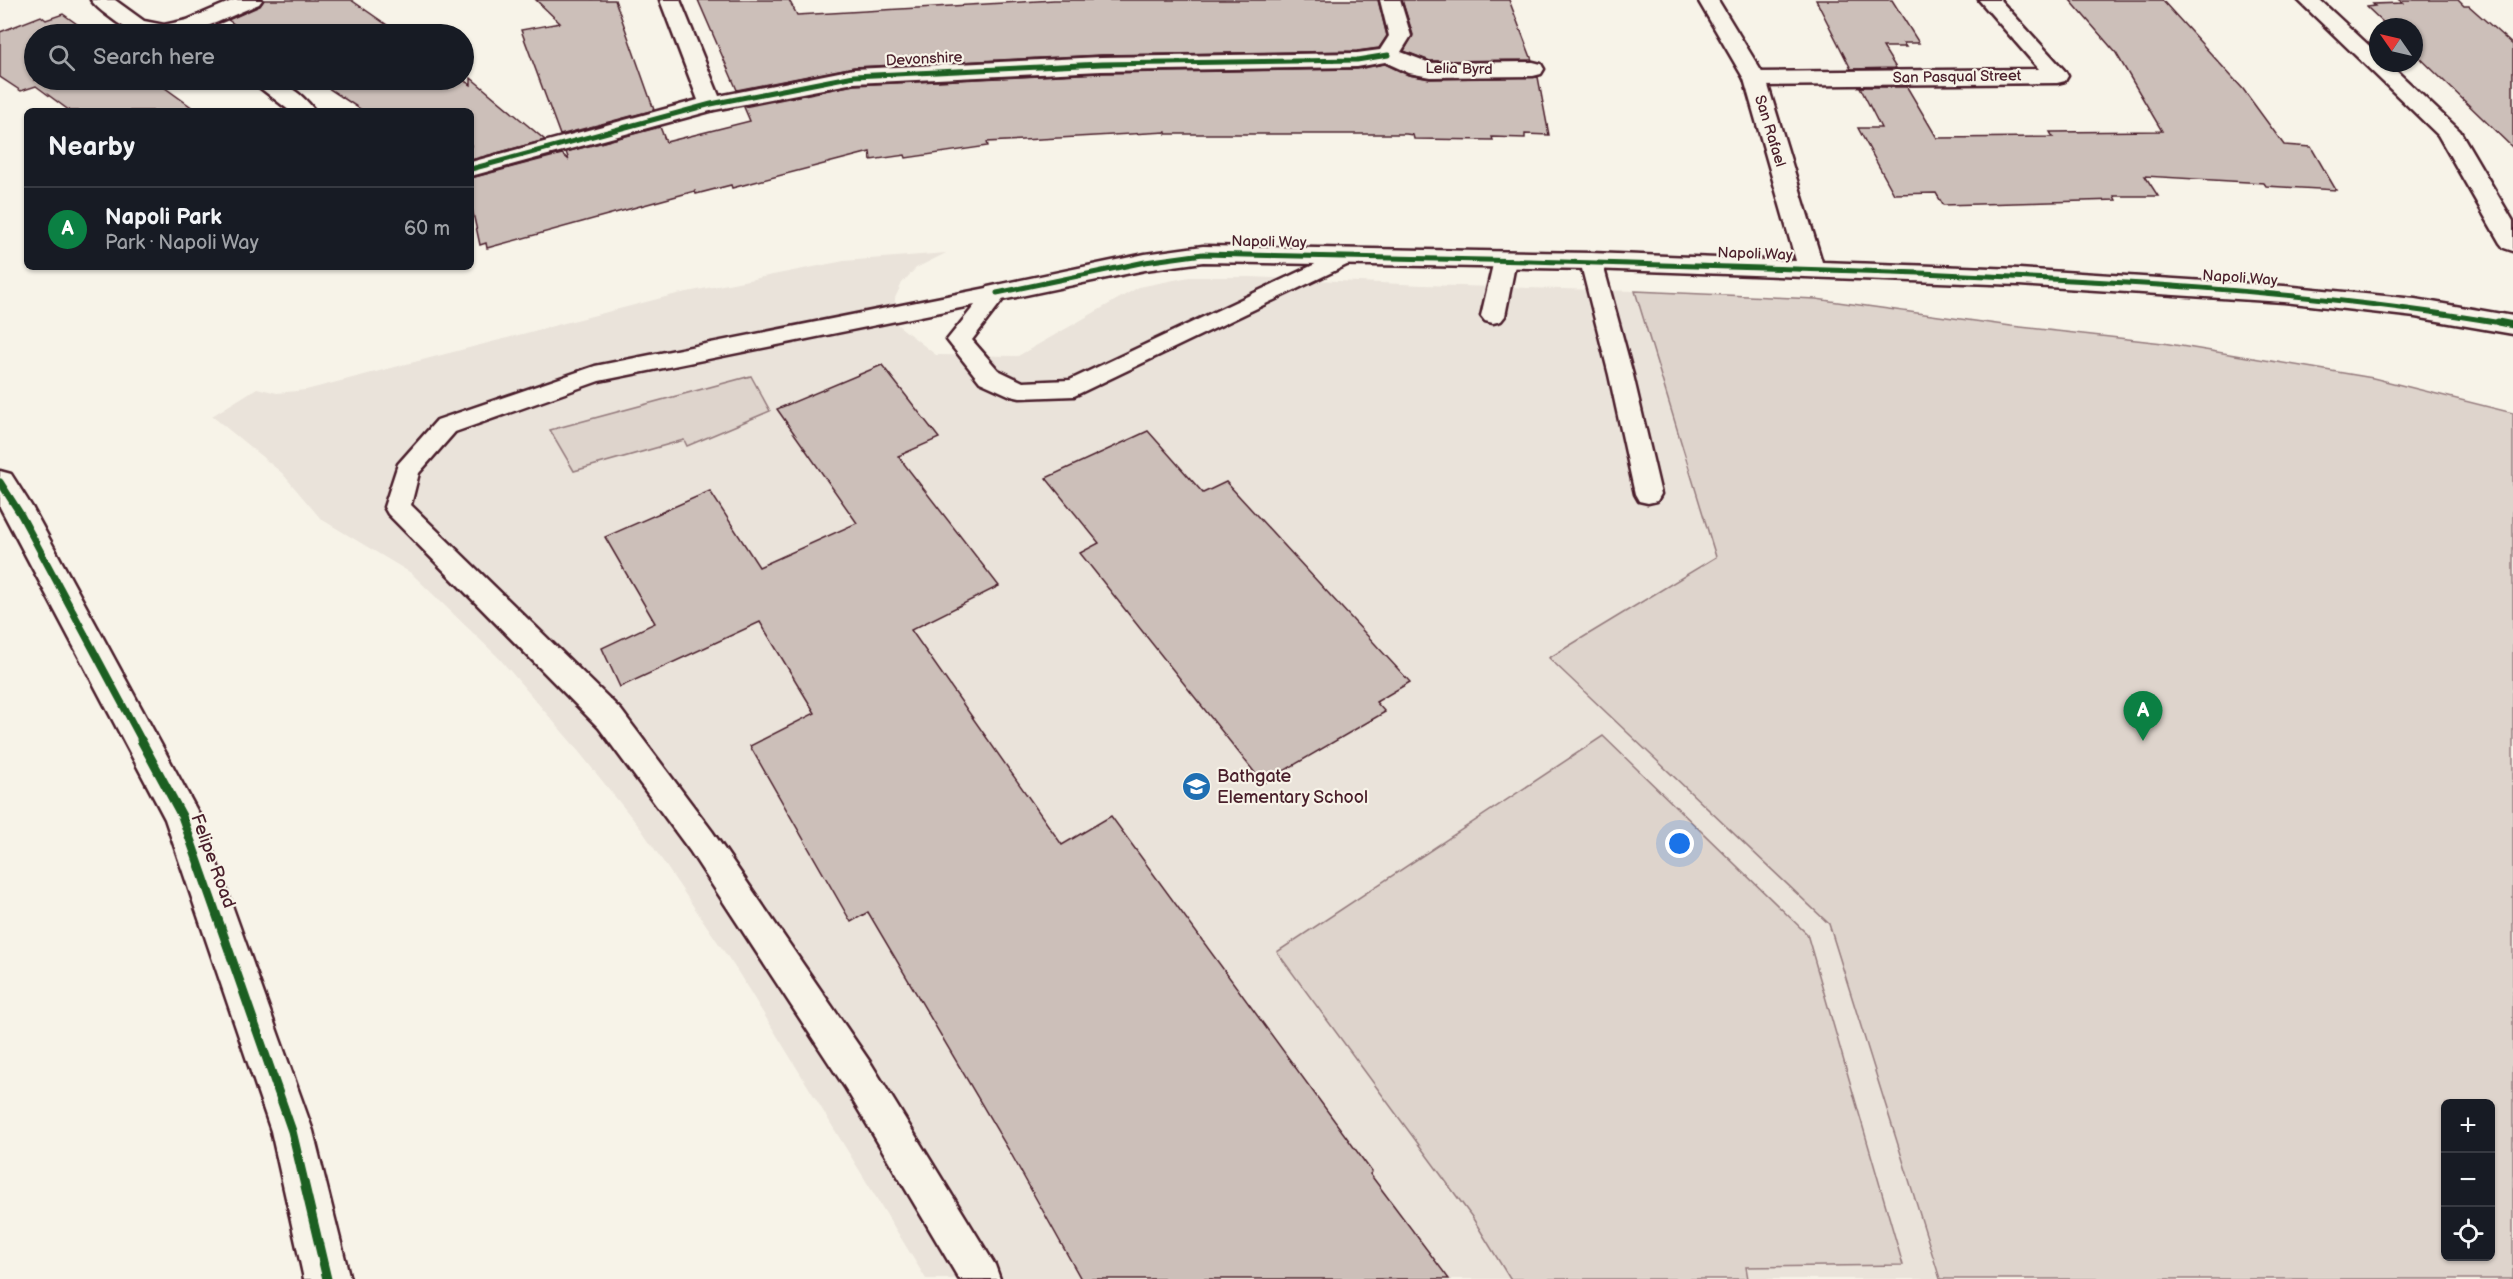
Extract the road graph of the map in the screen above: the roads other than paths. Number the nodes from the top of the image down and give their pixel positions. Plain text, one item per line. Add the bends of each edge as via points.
1 (101, 0) edge
2 (252, 0) edge
3 (670, 0) edge
4 (1390, 0) edge
5 (1708, 0) edge
6 (1989, 0) edge
7 (2308, 0) edge
8 (133, 24) edge
9 (210, 24) edge
10 (1388, 55) junction
11 (1533, 69) dead end
12 (1755, 79) junction
13 (277, 90) edge
14 (711, 104) junction
15 (300, 108) edge
16 (474, 168) edge
17 (2513, 243) edge
18 (1346, 257) junction
19 (1505, 260) junction
20 (1591, 261) junction
21 (1812, 270) junction
22 (996, 293) junction
23 (1493, 316) dead end
24 (2513, 325) edge
25 (0, 482) edge
26 (1648, 494) dead end
27 (327, 1279) edge
28 (981, 1279) edge

1 - 8 street
2 - 9 street
3 - 14 street
4 - 10 street via 1400,36
5 - 12 street, San Rafael
6 - 12 street, San Pasqual Street via 2057,76
7 - 17 street via 2448,131
10 - 11 street, Lelia Byrd via 1430,70
10 - 14 street, Devonshire via 1357,60 1101,64 855,76
12 - 21 street, San Rafael
13 - 15 street
14 - 16 street, Devonshire
18 - 19 street, Napoli Way
18 - 22 street, Napoli Way via 1203,254 1095,271
18 - 22 lane via 1074,388 1020,390 989,376 959,340
19 - 20 street, Napoli Way
19 - 23 lane
20 - 21 street, Napoli Way
20 - 26 lane
21 - 24 street, Napoli Way via 2019,277 2284,294 2415,308
22 - 28 lane via 595,374 446,426 406,470 397,507 617,729 701,841 859,1077
25 - 27 street, Felipe Road via 182,816 292,1131

